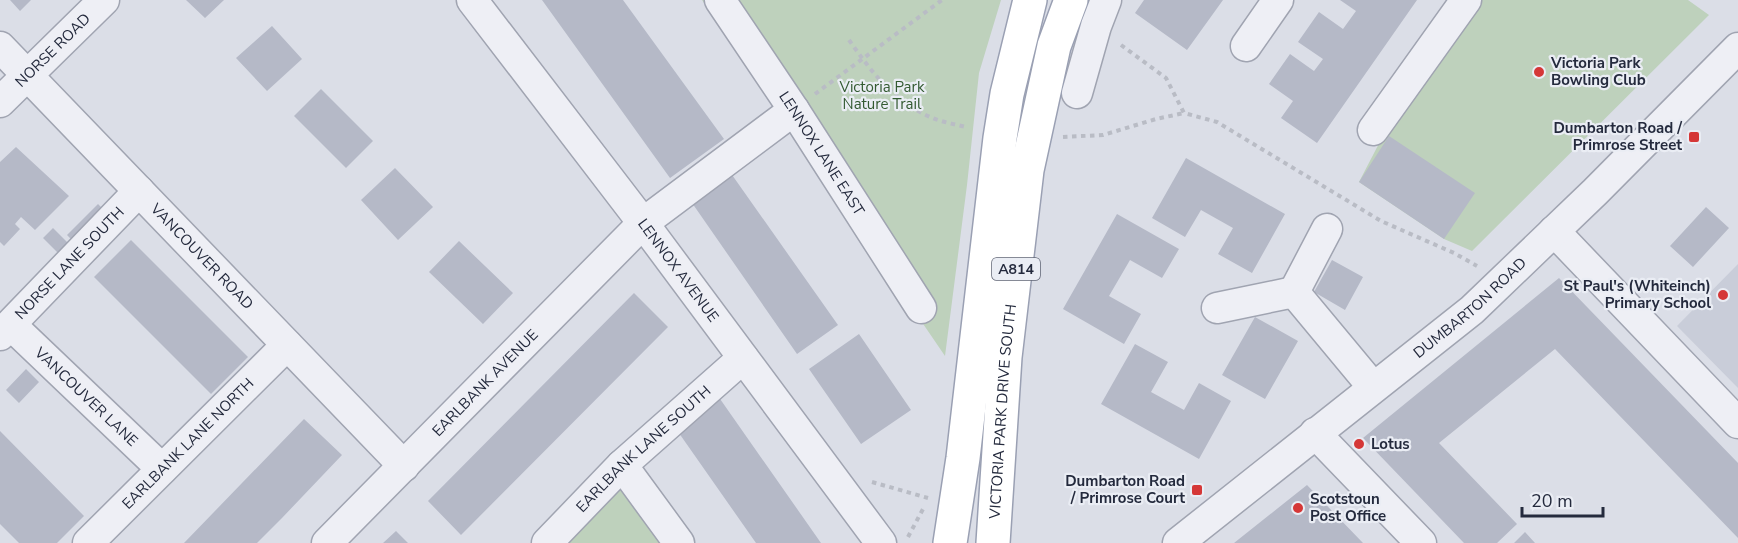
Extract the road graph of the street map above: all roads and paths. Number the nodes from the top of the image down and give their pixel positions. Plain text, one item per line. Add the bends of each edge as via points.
1 (104, 0) edge
2 (472, 0) edge
3 (720, 0) edge
4 (942, 0) edge
5 (1030, 0) edge
6 (1071, 0) edge
7 (1278, 0) edge
8 (1466, 0) edge
9 (1101, 13) edge
10 (849, 40) dead end
11 (1246, 46) dead end
12 (0, 47) edge
13 (1738, 48) edge
14 (862, 59) junction
15 (28, 75) junction
16 (1090, 77) dead end
17 (0, 102) edge
18 (794, 110) junction
19 (1184, 113) junction
20 (966, 128) dead end
21 (1373, 130) dead end
22 (1060, 137) dead end
23 (139, 191) junction
24 (643, 224) junction
25 (1328, 229) dead end
26 (1554, 231) junction
27 (1504, 281) junction
28 (1294, 292) junction
29 (921, 308) dead end
30 (1217, 308) dead end
31 (5, 330) edge
32 (287, 345) junction
33 (743, 358) junction
34 (1373, 387) junction
35 (1738, 423) edge
36 (1315, 434) junction
37 (622, 465) junction
38 (404, 466) junction
39 (162, 470) junction
40 (834, 480) junction
41 (88, 543) edge
42 (327, 543) edge
43 (547, 543) edge
44 (679, 543) edge
45 (881, 543) edge
46 (905, 543) edge
47 (950, 543) edge
48 (993, 543) edge
49 (1178, 543) edge
50 (1421, 543) edge

1 - 15 street, NORSE ROAD
2 - 24 street, LENNOX AVENUE
3 - 18 street, LENNOX LANE EAST
4 - 14 path
5 - 47 main road, VICTORIA PARK DRIVE SOUTH / A814 via 1000,138
6 - 48 main road, VICTORIA PARK DRIVE SOUTH / A814 via 1054,46 1028,170 1005,357
7 - 11 street
8 - 21 street
9 - 16 street
9 - 19 path via 1166,78
10 - 14 path
12 - 15 street, VANCOUVER ROAD
13 - 26 street, DUMBARTON ROAD
14 - 18 path
14 - 20 path via 904,103 930,117
15 - 17 street, NORSE ROAD
15 - 23 street, VANCOUVER ROAD
18 - 24 street, EARLBANK AVENUE
18 - 29 street, LENNOX LANE EAST
19 - 22 path via 1103,135
19 - 27 path via 1218,122 1381,220
23 - 31 street, NORSE LANE SOUTH
23 - 32 street, VANCOUVER ROAD
24 - 33 street, LENNOX AVENUE
24 - 38 street, EARLBANK AVENUE
25 - 28 street
26 - 27 street, DUMBARTON ROAD
26 - 35 street
27 - 34 street, DUMBARTON ROAD
28 - 30 street
28 - 34 street
31 - 39 street, VANCOUVER LANE
32 - 38 street, VANCOUVER ROAD
32 - 39 street, EARLBANK LANE NORTH
33 - 37 street, EARLBANK LANE SOUTH
33 - 40 street, LENNOX AVENUE
34 - 36 street, DUMBARTON ROAD
36 - 49 street, DUMBARTON ROAD
36 - 50 street
37 - 43 street, EARLBANK LANE SOUTH
37 - 44 street
38 - 42 street, EARLBANK AVENUE
39 - 41 street, EARLBANK LANE NORTH
40 - 45 street, LENNOX AVENUE
40 - 46 path via 845,474 931,499

